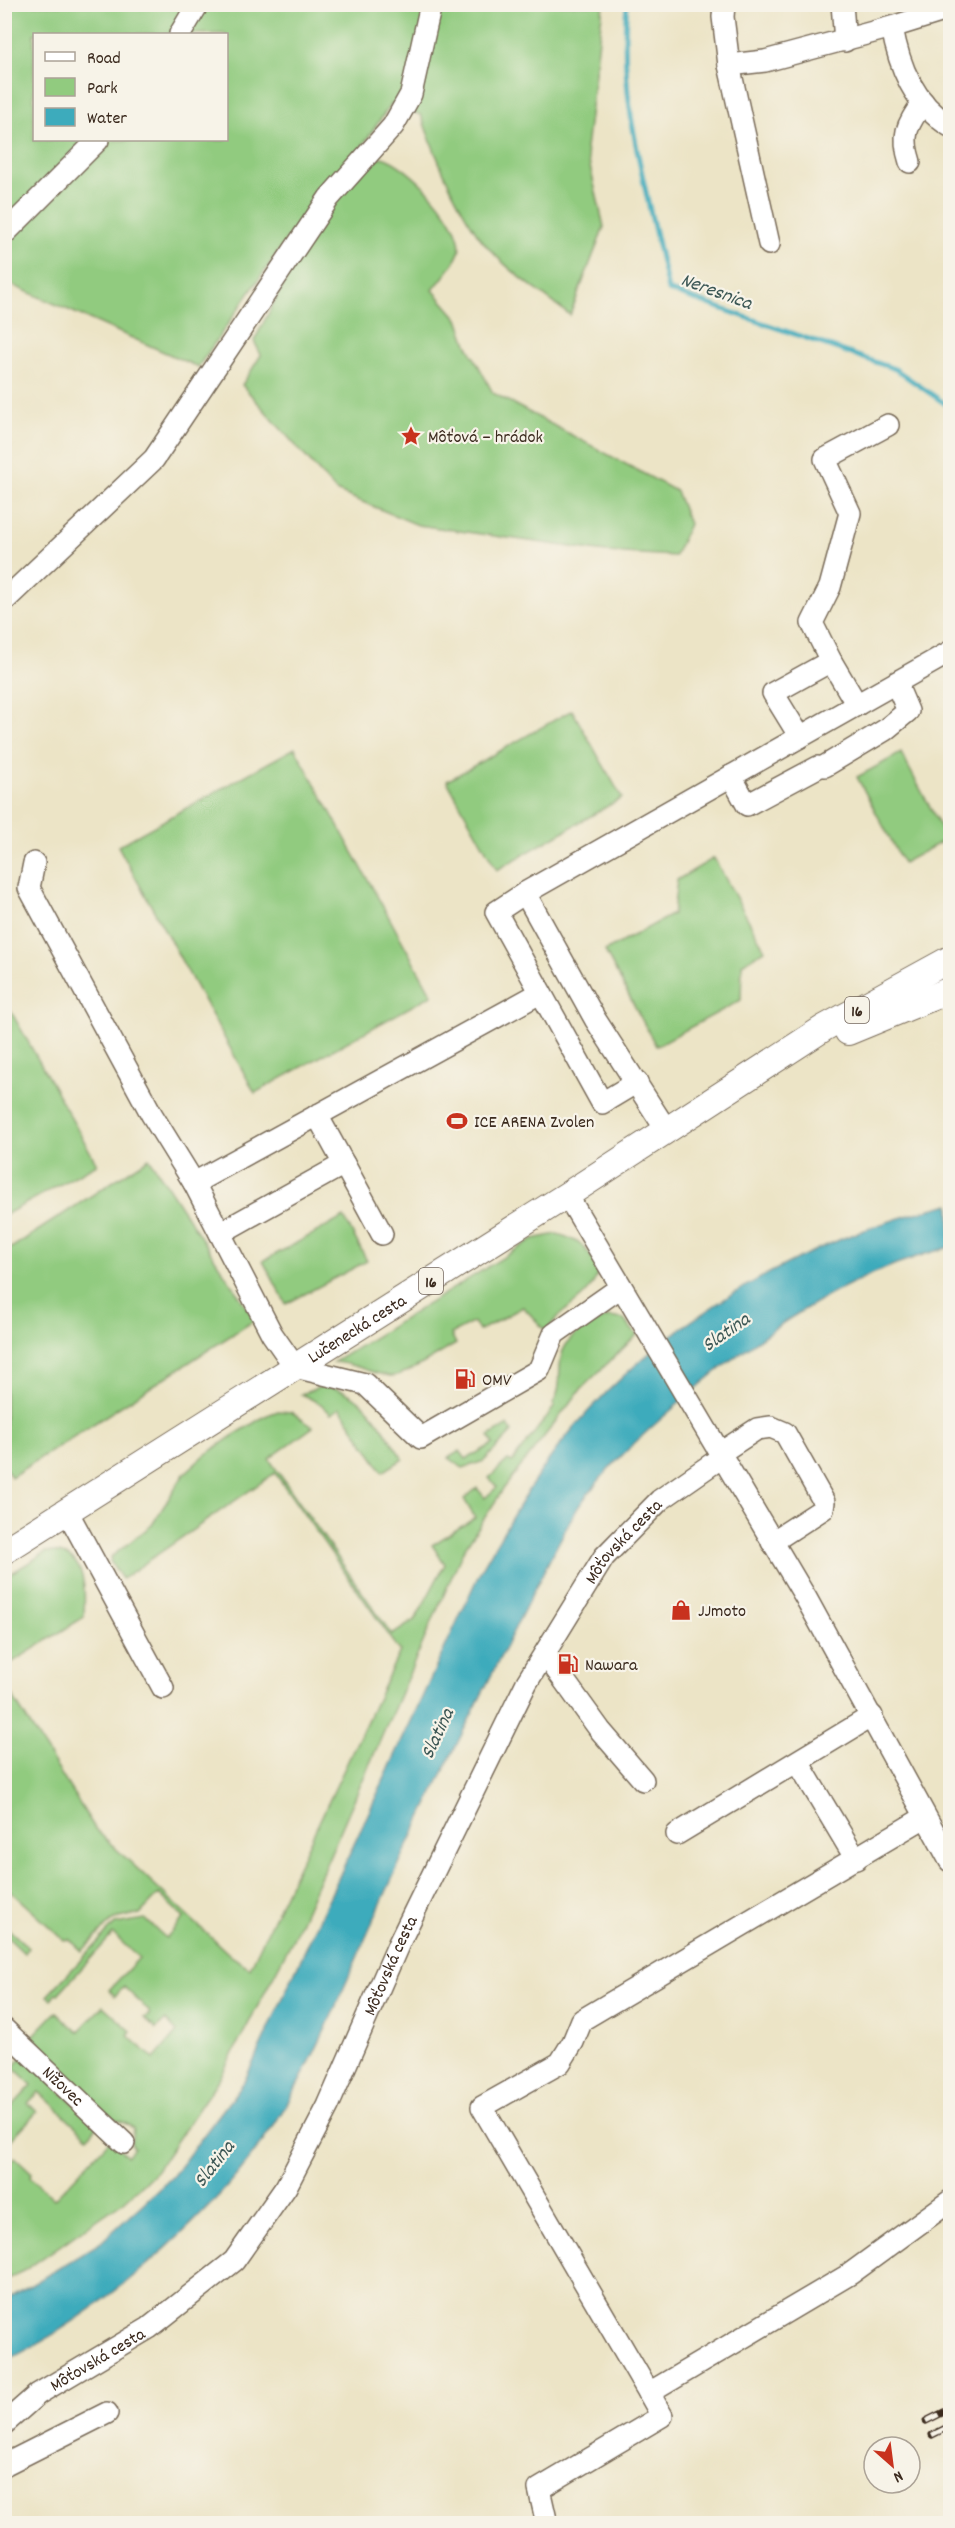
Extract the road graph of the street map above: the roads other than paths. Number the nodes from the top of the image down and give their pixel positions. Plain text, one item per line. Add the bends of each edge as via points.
1 (198, 4) edge
2 (431, 4) edge
3 (724, 4) edge
4 (842, 4) edge
5 (951, 9) edge
6 (892, 27) junction
7 (181, 33) edge
8 (845, 41) junction
9 (729, 65) junction
10 (923, 102) junction
11 (951, 126) edge
12 (97, 141) edge
13 (910, 162) dead end
14 (4, 234) edge
15 (769, 244) dead end
16 (888, 425) dead end
17 (4, 601) edge
18 (951, 652) edge
19 (831, 661) junction
20 (896, 683) junction
21 (857, 705) junction
22 (800, 737) junction
23 (731, 776) junction
24 (34, 863) dead end
25 (525, 893) junction
26 (951, 959) edge
27 (951, 990) edge
28 (540, 993) junction
29 (768, 1066) junction
30 (637, 1082) junction
31 (317, 1115) junction
32 (667, 1131) junction
33 (344, 1164) junction
34 (194, 1183) junction
35 (567, 1195) junction
36 (220, 1233) junction
37 (382, 1234) dead end
38 (621, 1287) junction
39 (295, 1367) junction
40 (721, 1455) junction
41 (68, 1511) junction
42 (772, 1542) junction
43 (6, 1546) edge
44 (545, 1653) junction
45 (163, 1688) dead end
46 (872, 1716) junction
47 (798, 1762) junction
48 (643, 1780) dead end
49 (925, 1817) junction
50 (678, 1834) dead end
51 (856, 1858) junction
52 (951, 1862) edge
53 (4, 2029) edge
54 (124, 2143) dead end
55 (951, 2201) edge
56 (649, 2393) junction
57 (106, 2413) dead end
58 (4, 2424) edge
59 (4, 2465) edge
60 (547, 2523) edge

1 - 7 street
2 - 17 street via 411,94 393,126 329,198 154,459
3 - 9 street
4 - 8 street
5 - 6 street
6 - 8 street
6 - 10 street via 908,81
8 - 9 street via 765,61
9 - 15 street
10 - 11 street
10 - 13 street via 905,137
12 - 14 street
16 - 19 street via 825,459 850,513 830,587 812,623
18 - 20 street
19 - 21 street
19 - 22 street via 773,693
20 - 21 street
20 - 23 street via 908,711 885,730 822,767 747,805
21 - 22 street
22 - 23 street
23 - 25 street
24 - 34 street via 29,888 152,1115
25 - 28 street via 496,912
25 - 30 street via 595,1019
26 - 29 main road, Lučenecká cesta / 16 via 824,1028
27 - 29 main road, Lučenecká cesta / 16
28 - 30 street via 602,1103
28 - 31 street
29 - 32 main road, Lučenecká cesta / 16
30 - 32 street
31 - 33 street
31 - 34 street
32 - 35 main road, Lučenecká cesta / 16
33 - 36 street
33 - 37 street
34 - 36 street
35 - 38 street
35 - 39 main road, Lučenecká cesta / 16
36 - 39 street via 272,1334
38 - 39 street via 554,1334 539,1370 421,1438 366,1384
38 - 40 street
39 - 41 main road, Lučenecká cesta / 16
40 - 42 street
40 - 42 street, Môťovská cesta via 757,1429 771,1427 785,1432 824,1502 823,1509
40 - 44 street, Môťovská cesta via 660,1500 604,1557
41 - 43 main road, Lučenecká cesta / 16
41 - 45 street
42 - 46 street
44 - 48 street via 600,1730
44 - 58 street, Môťovská cesta via 527,1682 399,1943 328,2106 286,2187 234,2261 149,2328 38,2394
46 - 47 street
46 - 49 street
47 - 50 street
47 - 51 street
49 - 51 street
49 - 52 street
51 - 56 street via 582,2020 560,2063 482,2107
53 - 54 street, Nižovec
55 - 56 street via 850,2274
56 - 60 street via 662,2416 539,2489
57 - 59 street

